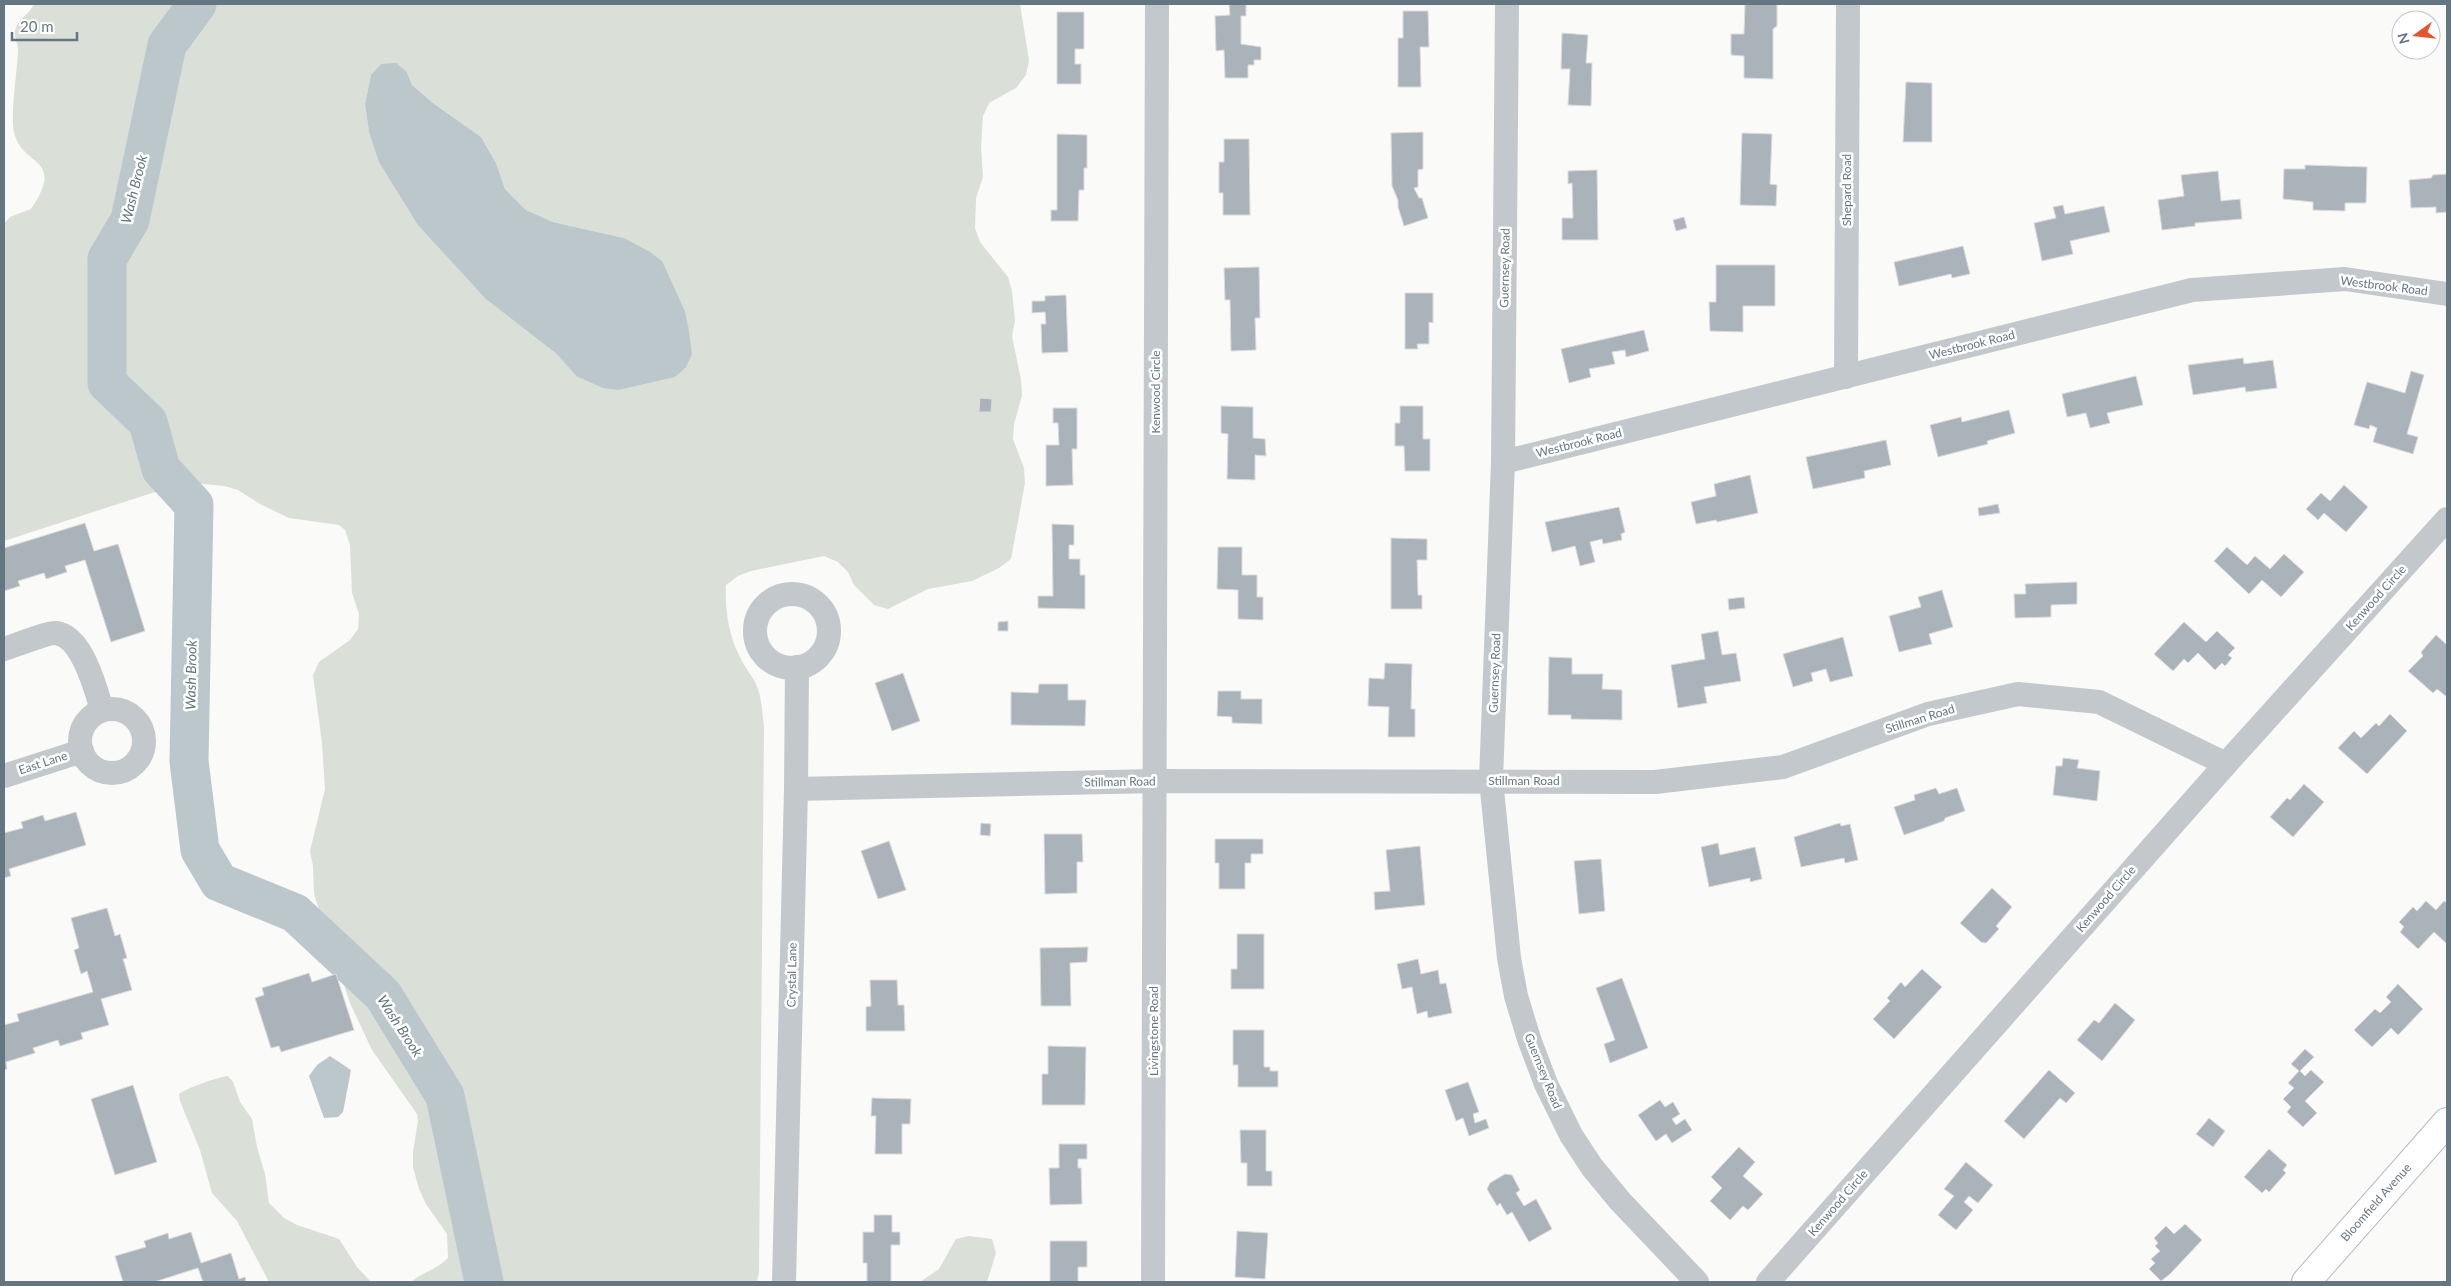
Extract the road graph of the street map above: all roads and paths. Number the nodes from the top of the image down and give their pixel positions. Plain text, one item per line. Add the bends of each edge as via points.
1 (1156, 4) edge
2 (1507, 4) edge
3 (1848, 4) edge
4 (2447, 294) edge
5 (1846, 376) junction
6 (1503, 462) junction
7 (2447, 519) edge
8 (4, 649) edge
9 (797, 667) dead end
10 (102, 710) junction
11 (82, 751) junction
12 (2226, 764) junction
13 (4, 776) edge
14 (1491, 780) junction
15 (1156, 781) junction
16 (796, 789) junction
17 (2447, 1122) edge
18 (784, 1282) edge
19 (1153, 1282) edge
20 (1697, 1282) edge
21 (1768, 1282) edge
22 (2306, 1282) edge

1 - 15 street, Kenwood Circle
2 - 6 street, Guernsey Road
3 - 5 street, Shepard Road
4 - 5 street, Westbrook Road via 2345,279 2192,290
5 - 6 street, Westbrook Road
6 - 14 street, Guernsey Road
7 - 12 street, Kenwood Circle
8 - 10 street via 55,632 69,638 94,682
9 - 16 street, Crystal Lane
10 - 11 street, East Lane via 86,722 82,731
10 - 11 street, East Lane via 124,711 133,716 140,725 144,746 140,756 124,771 110,773 94,768
11 - 13 street, East Lane
12 - 14 street, Stillman Road via 2099,702 2018,694 1928,714 1783,767 1655,782
12 - 21 street, Kenwood Circle
14 - 15 street, Stillman Road
14 - 20 street, Guernsey Road via 1509,958 1516,996 1546,1084 1571,1135 1592,1167
15 - 16 street, Stillman Road
15 - 19 street, Livingstone Road
16 - 18 street, Crystal Lane
17 - 22 main road, Bloomfield Avenue

